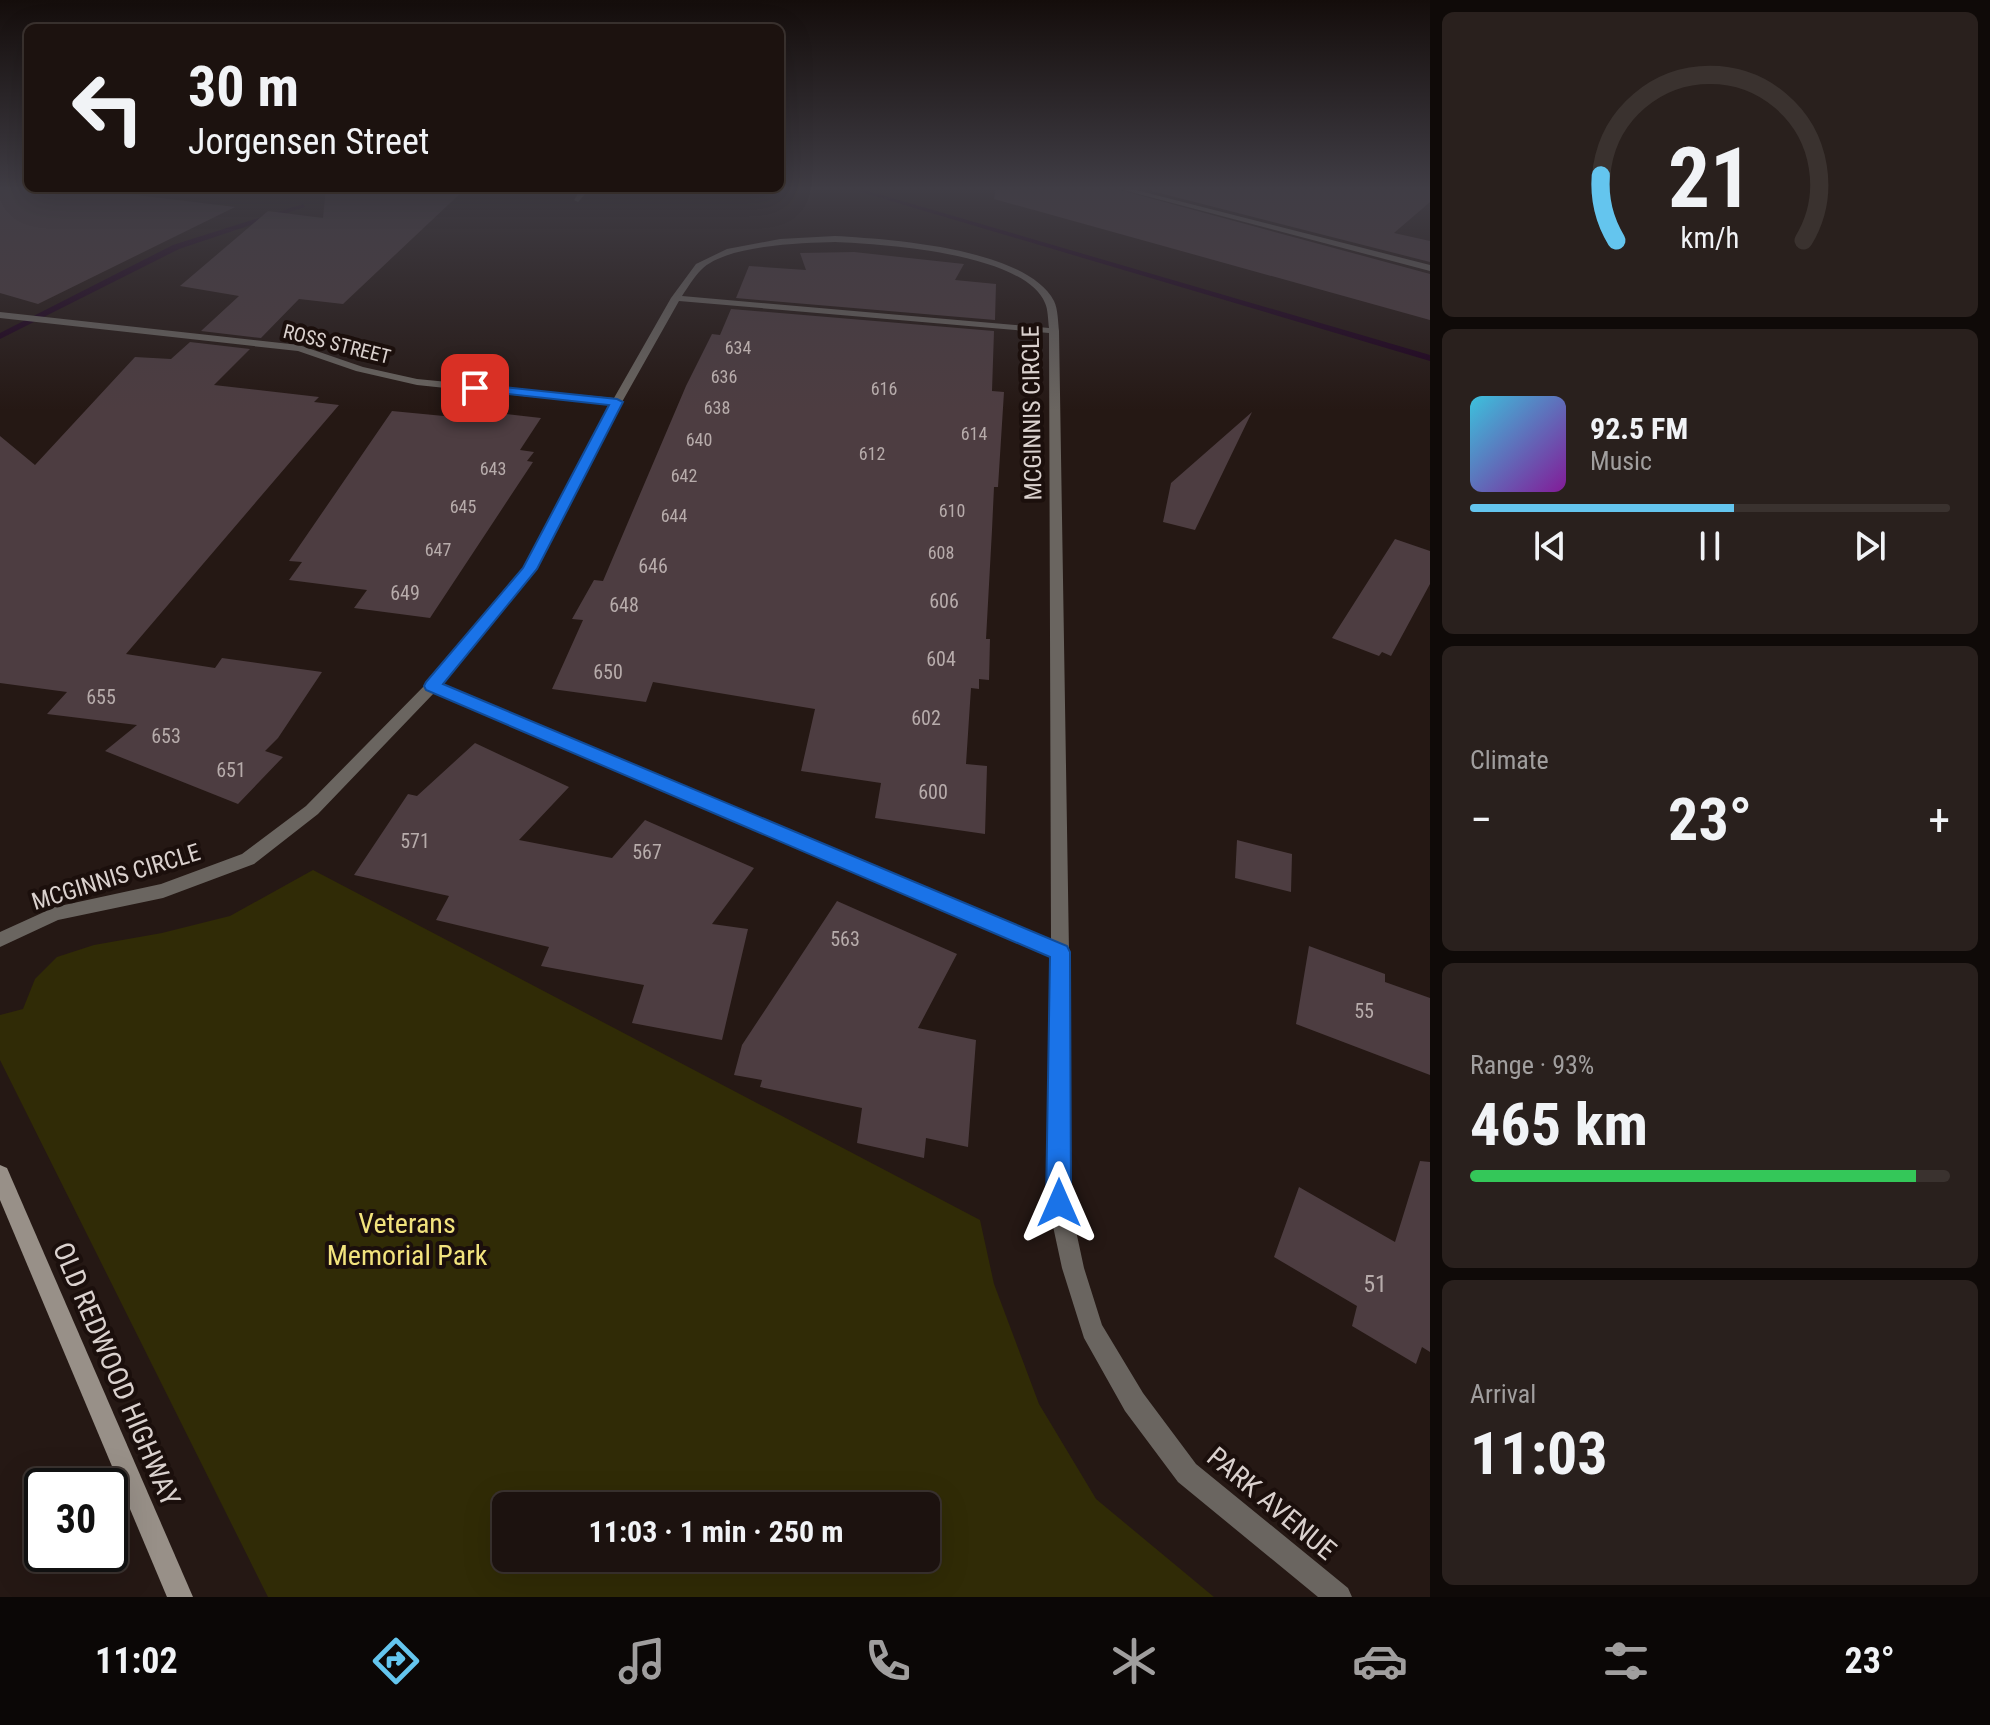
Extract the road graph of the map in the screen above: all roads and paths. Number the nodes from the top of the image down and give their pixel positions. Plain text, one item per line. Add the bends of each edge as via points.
1 (708, 262) edge
2 (991, 262) edge
3 (1405, 262) edge
4 (1430, 268) edge
5 (676, 298) junction
6 (0, 315) edge
7 (1054, 331) junction
8 (617, 402) junction
9 (432, 686) junction
10 (0, 940) edge
11 (1060, 952) junction
12 (0, 1175) edge
13 (1092, 1330) joint
14 (180, 1597) edge
15 (1339, 1597) edge

1 - 5 street, MCGINNIS CIRCLE
2 - 7 street, MCGINNIS CIRCLE via 1031,280 1050,302
3 - 4 street
5 - 7 street
5 - 8 street, MCGINNIS CIRCLE
6 - 8 street, ROSS STREET via 299,348 417,382
7 - 11 street, MCGINNIS CIRCLE
8 - 9 street, MCGINNIS CIRCLE via 530,569
9 - 10 street, MCGINNIS CIRCLE via 312,810 248,859 163,891 55,914
9 - 11 street
11 - 13 street, MCGINNIS CIRCLE via 1059,1203
12 - 14 main road, OLD REDWOOD HIGHWAY
13 - 15 street, PARK AVENUE via 1134,1402 1187,1473

